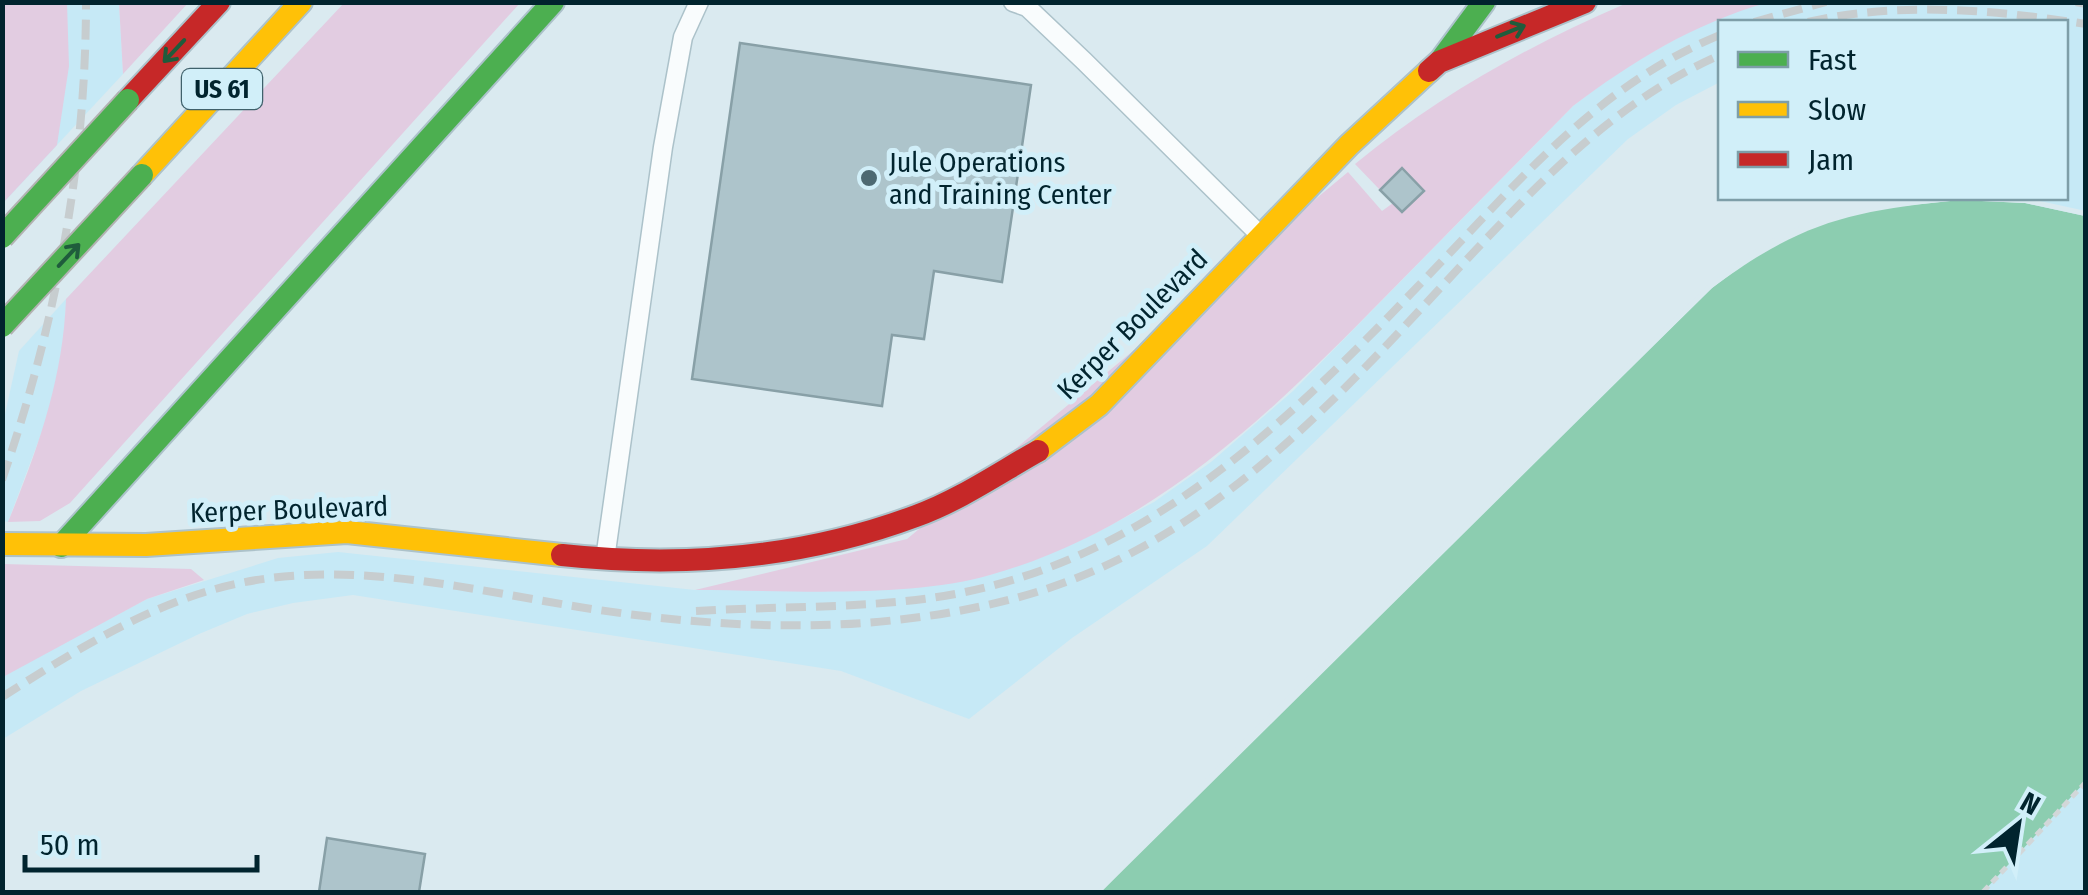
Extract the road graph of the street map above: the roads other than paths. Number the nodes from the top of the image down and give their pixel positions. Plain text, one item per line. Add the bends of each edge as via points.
1 (219, 2) edge
2 (301, 2) edge
3 (552, 2) edge
4 (699, 2) edge
5 (1013, 2) edge
6 (1484, 2) edge
7 (1585, 2) edge
8 (1439, 62) junction
9 (1260, 235) junction
10 (2, 237) edge
11 (2, 326) edge
12 (2, 544) edge
13 (61, 546) junction
14 (605, 560) junction

1 -> 10 main road, US 61, bridge
11 -> 2 main road, US 61, bridge
3 - 13 main road
4 - 14 lane via 683,37 663,147
5 - 9 lane via 1084,61
6 - 8 main road
8 -> 7 main road, Kerper Boulevard
8 - 9 main road, Kerper Boulevard
9 - 14 main road, Kerper Boulevard via 1099,405 1046,447 920,516 825,546 763,556
12 - 13 main road, Kerper Boulevard
13 - 14 main road, Kerper Boulevard via 347,532

